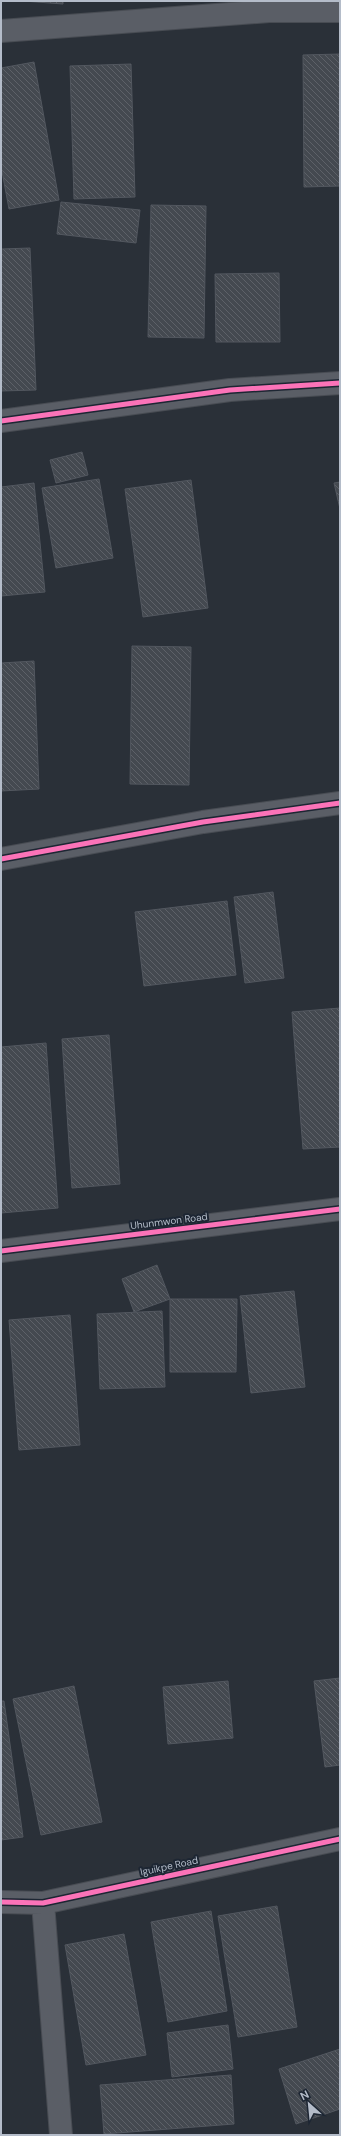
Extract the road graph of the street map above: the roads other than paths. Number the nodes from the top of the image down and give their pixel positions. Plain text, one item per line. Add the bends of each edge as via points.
1 (340, 11) edge
2 (1, 31) edge
3 (340, 383) edge
4 (1, 421) edge
5 (340, 803) edge
6 (1, 859) edge
7 (340, 1209) edge
8 (1, 1251) edge
9 (340, 1839) edge
10 (1, 1902) edge
11 (43, 1902) junction
12 (61, 2135) edge

1 - 2 street via 269,11
3 - 4 street via 230,390
5 - 6 street via 203,822
7 - 8 street, Uhunmwon Road
9 - 11 street, Iguikpe Road
10 - 11 street, Iguikpe Road
11 - 12 street

